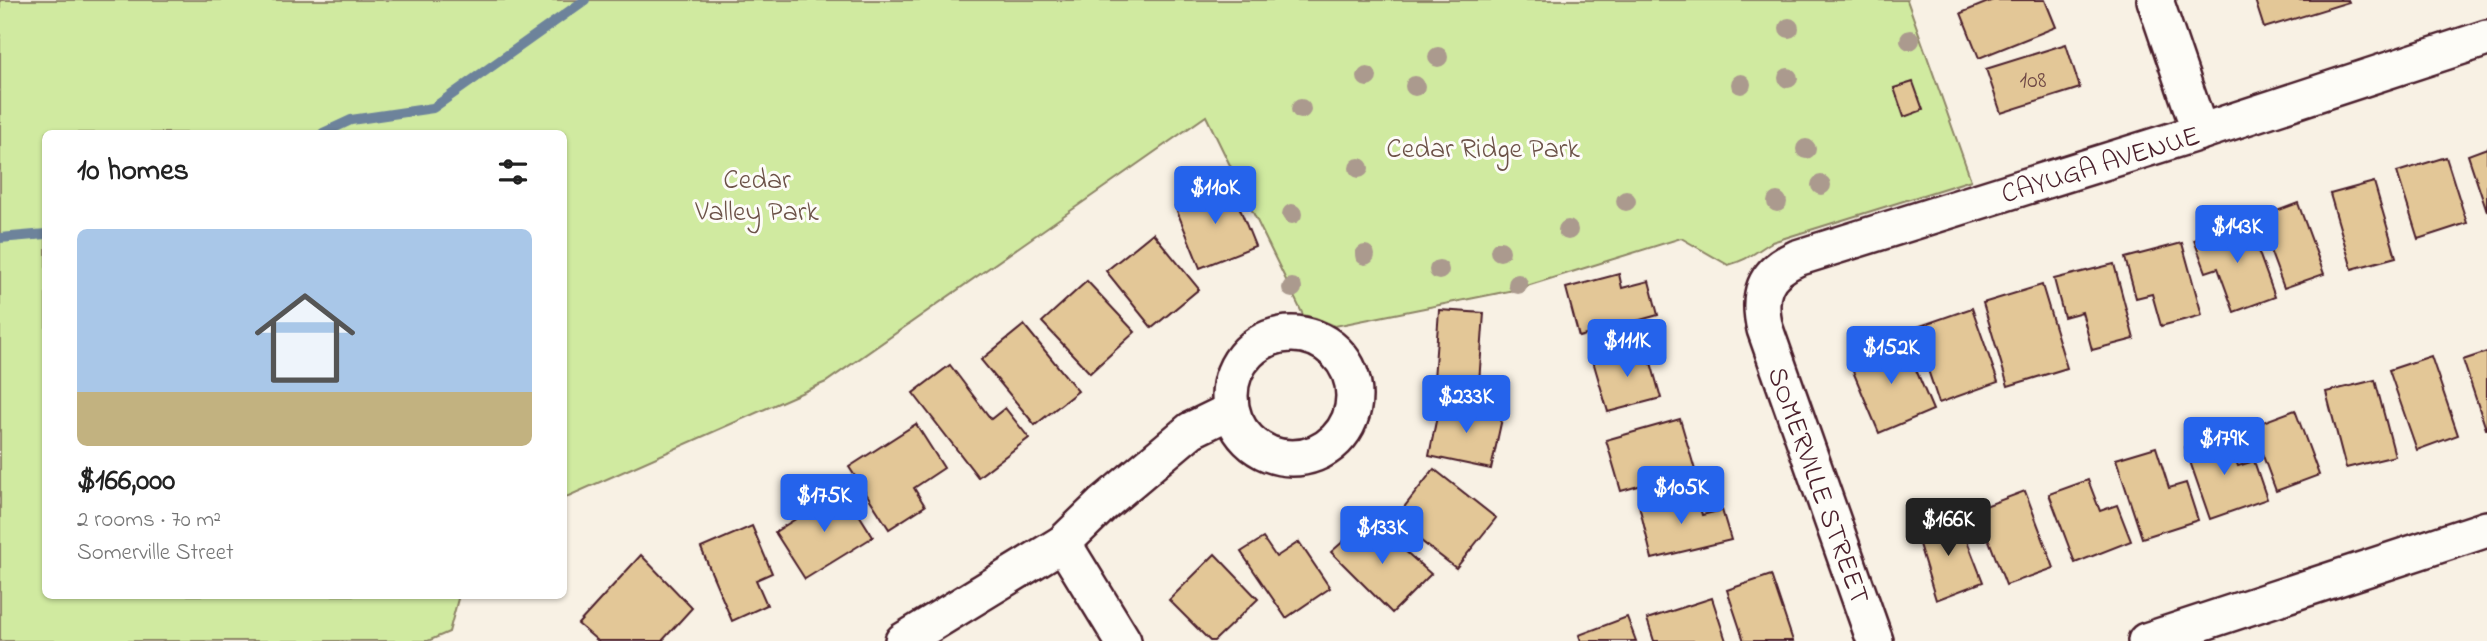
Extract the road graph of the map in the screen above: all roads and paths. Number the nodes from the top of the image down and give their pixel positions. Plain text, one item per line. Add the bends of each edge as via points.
1 (2155, 0) edge
2 (2487, 38) edge
3 (2200, 132) junction
4 (1765, 329) joint
5 (1230, 411) dead end
6 (2487, 529) edge
7 (1063, 543) junction
8 (903, 641) edge
9 (1123, 641) edge
10 (1875, 641) edge
11 (2147, 641) edge

1 - 3 street
2 - 3 street, CAYUGA AVENUE
3 - 4 street, CAYUGA AVENUE via 1791,260 1766,282 1761,313
4 - 10 street, SOMERVILLE STREET
5 - 7 street via 1191,430
6 - 11 street
7 - 8 street
7 - 9 street

